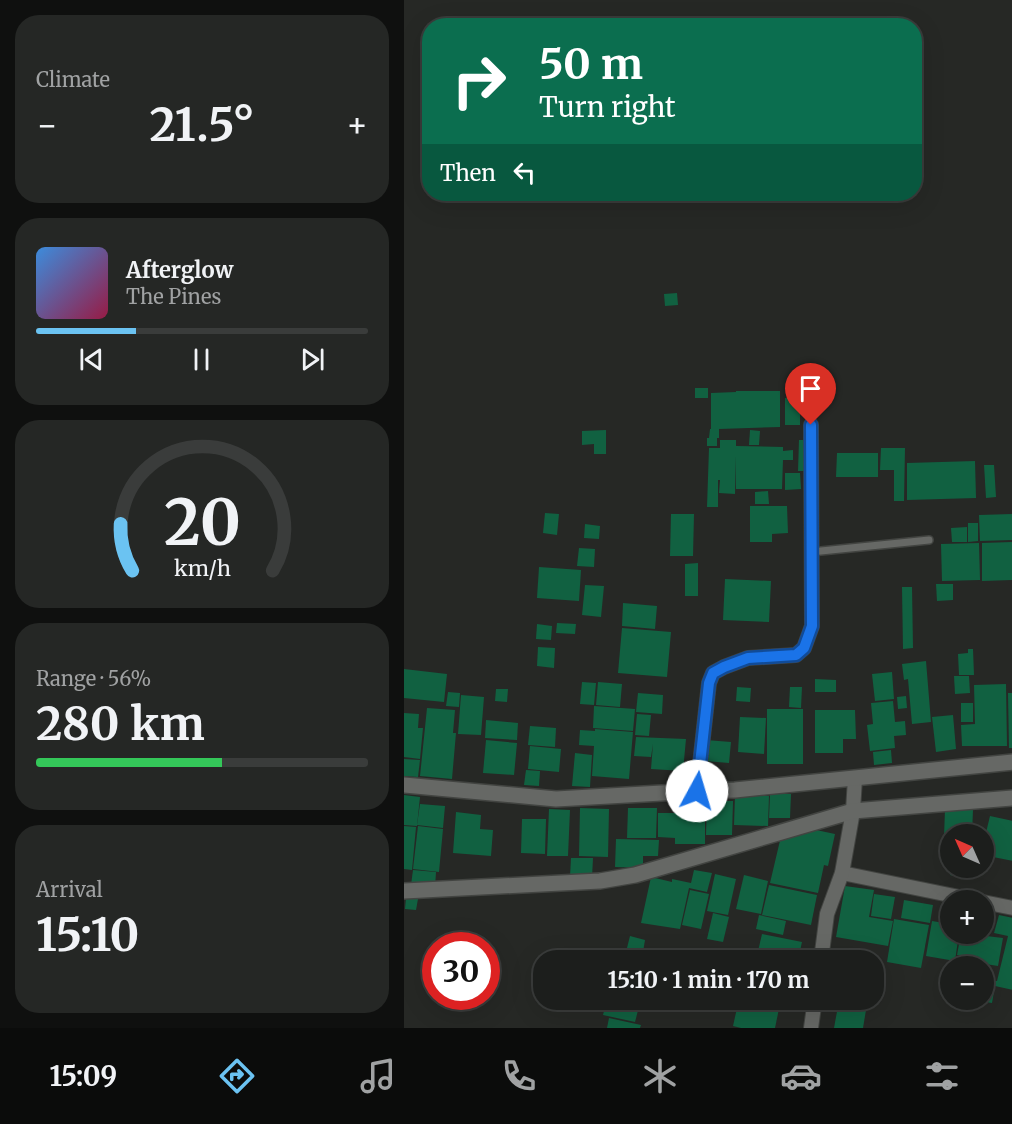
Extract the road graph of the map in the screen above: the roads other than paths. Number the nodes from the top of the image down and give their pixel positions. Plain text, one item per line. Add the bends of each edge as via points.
1 (811, 425) dead end
2 (929, 540) dead end
3 (811, 552) junction
4 (1013, 762) edge
5 (855, 778) junction
6 (404, 784) edge
7 (697, 791) junction
8 (1013, 798) edge
9 (853, 811) junction
10 (842, 873) junction
11 (404, 891) edge
12 (940, 893) edge
13 (994, 904) edge
14 (1013, 908) edge
15 (822, 950) edge
16 (813, 1010) edge
17 (811, 1028) edge

1 - 3 street
2 - 3 lane
3 - 7 street via 812,626 804,648 796,655 748,658 713,673
4 - 5 street
5 - 7 street
5 - 9 street
6 - 7 street via 556,799
8 - 9 street
9 - 10 street
9 - 11 street via 600,881
10 - 12 street
10 - 15 street via 827,914
13 - 14 street
16 - 17 street

